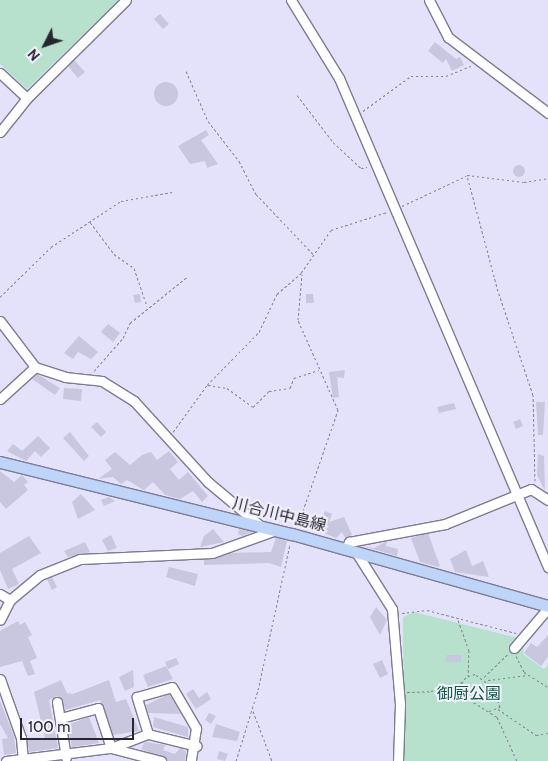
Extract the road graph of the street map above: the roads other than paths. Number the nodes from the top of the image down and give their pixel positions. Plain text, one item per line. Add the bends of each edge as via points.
1 (126, 0) edge
2 (291, 0) edge
3 (429, 0) edge
4 (0, 73) edge
5 (27, 98) junction
6 (548, 113) edge
7 (0, 132) edge
8 (0, 321) edge
9 (35, 367) junction
10 (0, 399) edge
11 (0, 462) edge
12 (517, 494) junction
13 (548, 500) edge
14 (262, 527) junction
15 (276, 530) junction
16 (351, 550) junction
17 (548, 567) edge
18 (0, 594) edge
19 (10, 600) junction
20 (548, 607) edge
21 (0, 620) edge
22 (514, 648) road end
23 (0, 679) edge
24 (57, 702) dead end
25 (61, 718) junction
26 (148, 734) junction
27 (197, 746) junction
28 (111, 748) junction
29 (0, 756) edge
30 (66, 757) junction
31 (23, 759) junction
32 (1, 761) edge
33 (6, 761) edge
34 (161, 761) edge
35 (191, 761) edge
36 (398, 761) edge

1 - 5 street
2 - 12 street via 339,78
3 - 6 street via 448,38
4 - 5 street
5 - 7 street
8 - 9 street
9 - 10 street
9 - 14 street via 65,377 89,378 134,401 228,502
11 - 14 main road, 川合川中島線
12 - 13 street via 531,489
12 - 16 street via 445,524 349,542
12 - 17 street
14 - 15 main road, 川合川中島線
15 - 16 main road, 川合川中島線
15 - 19 street via 212,553 80,559 40,575
16 - 20 main road, 川合川中島線
16 - 36 street via 393,616 399,692
18 - 19 street
19 - 21 street
20 - 22 street via 526,638
23 - 31 street via 21,738
24 - 25 street
25 - 28 street via 98,708
25 - 30 street
26 - 27 street
26 - 27 street via 137,697 172,686 196,728
26 - 28 street
27 - 35 street
28 - 30 street
28 - 34 street
29 - 32 street
30 - 31 street
31 - 33 street

